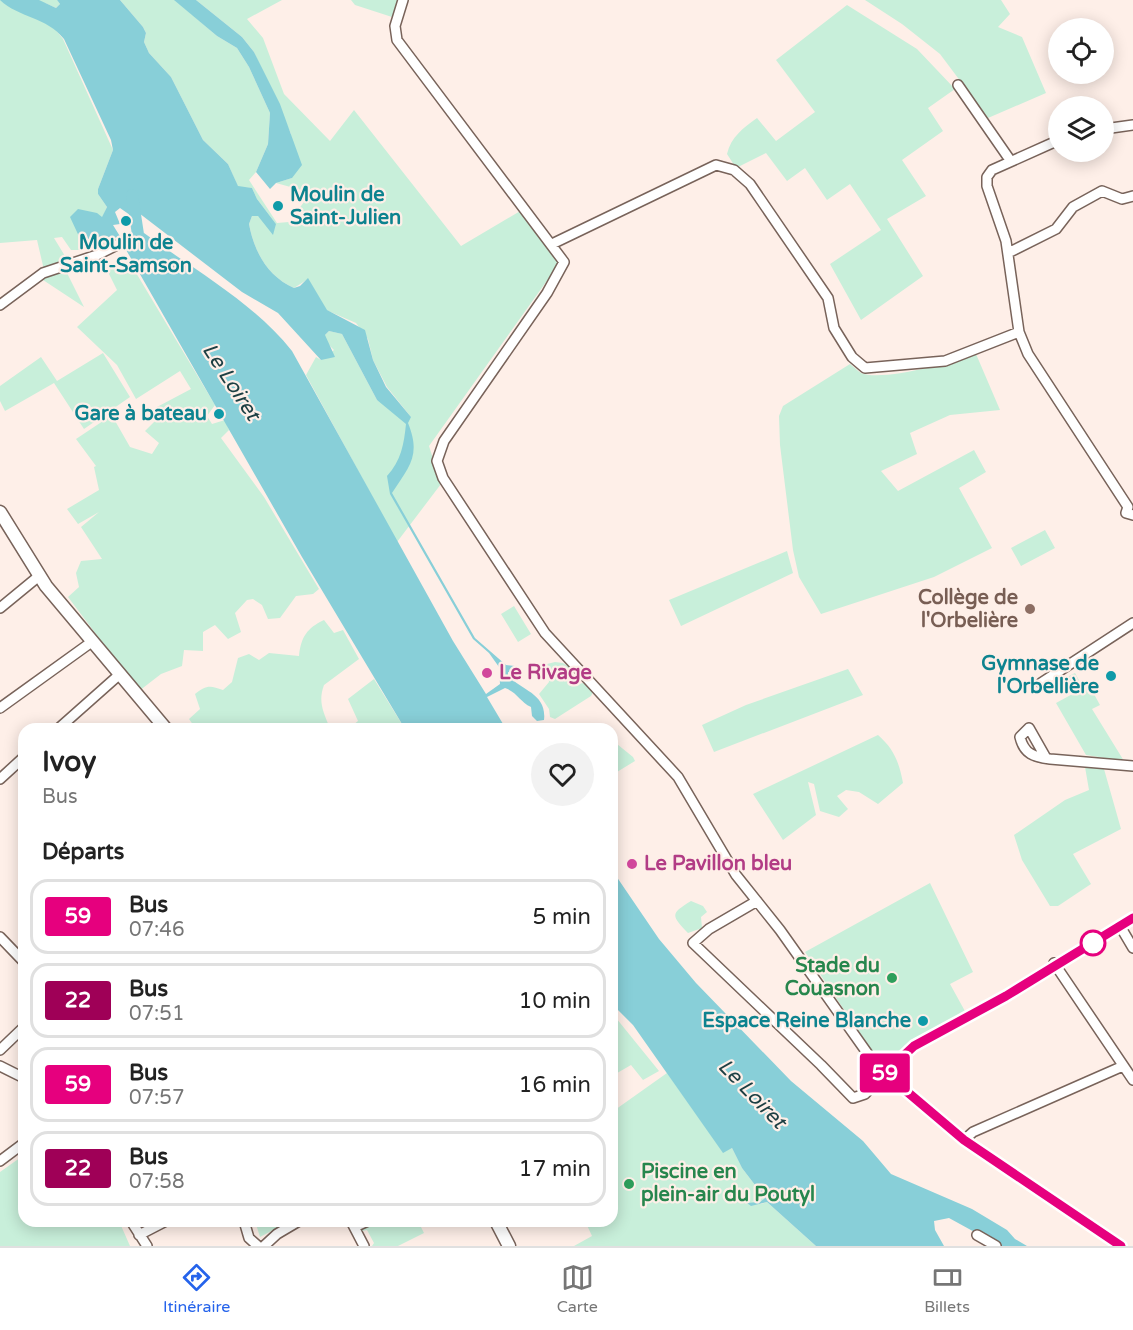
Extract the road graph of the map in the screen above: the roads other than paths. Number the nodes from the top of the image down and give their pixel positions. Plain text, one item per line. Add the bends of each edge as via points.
1 (403, 0) edge
2 (958, 85) dead end
3 (1133, 125) edge
4 (1114, 128) edge
5 (1048, 144) edge
6 (1010, 160) junction
7 (1133, 196) edge
8 (127, 240) dead end
9 (552, 244) junction
10 (1008, 253) junction
11 (0, 305) edge
12 (1018, 332) junction
13 (1132, 511) edge
14 (0, 512) edge
15 (43, 581) junction
16 (0, 608) edge
17 (1133, 623) edge
18 (91, 642) junction
19 (118, 676) junction
20 (1041, 683) dead end
21 (0, 708) edge
22 (65, 723) edge
23 (155, 723) edge
24 (161, 723) edge
25 (1046, 758) dead end
26 (18, 763) edge
27 (1133, 766) edge
28 (1, 777) edge
29 (757, 901) junction
30 (1133, 918) edge
31 (1120, 926) junction
32 (0, 937) edge
33 (1133, 948) edge
34 (18, 956) edge
35 (1054, 963) junction
36 (18, 1034) edge
37 (0, 1050) edge
38 (0, 1066) edge
39 (1123, 1066) junction
40 (18, 1073) edge
41 (885, 1073) junction
42 (1133, 1080) edge
43 (964, 1140) junction
44 (18, 1148) edge
45 (0, 1161) edge
46 (134, 1227) edge
47 (154, 1227) edge
48 (246, 1227) edge
49 (289, 1227) edge
50 (354, 1227) edge
51 (499, 1227) edge
52 (139, 1235) junction
53 (977, 1235) dead end
54 (147, 1246) edge
55 (258, 1246) edge
56 (264, 1246) edge
57 (364, 1246) edge
58 (508, 1246) edge
59 (996, 1246) edge
60 (1121, 1246) edge

1 - 9 street via 395,26 397,40
2 - 6 street
3 - 4 street
5 - 6 street
6 - 10 street via 987,177
7 - 10 street via 1122,199 1102,191 1073,207 1056,229
8 - 11 street via 44,273
9 - 12 street via 716,165 734,170 750,184 828,298 834,328 852,357 865,368 945,361
9 - 29 street via 562,258 562,267 444,441 437,461 443,478 545,633 678,777 736,875
10 - 12 street
12 - 13 street via 1042,378
14 - 15 main road
15 - 16 street
15 - 18 main road via 54,600
17 - 20 street
18 - 19 main road
18 - 21 street
19 - 22 street
19 - 23 main road
19 - 24 main road
25 - 27 street
26 - 28 street
29 - 41 street
29 - 41 street via 693,943 848,1095 858,1098
30 - 31 street
31 - 33 street
31 - 35 street
32 - 34 street
35 - 39 street
35 - 41 street via 914,1046
36 - 37 street
38 - 40 street
39 - 42 street
39 - 43 street via 973,1132
41 - 43 street
43 - 60 street
44 - 45 street
46 - 52 street
47 - 52 street
48 - 55 street via 249,1238
49 - 56 street
50 - 57 street
51 - 58 main road
52 - 54 street
53 - 59 street

